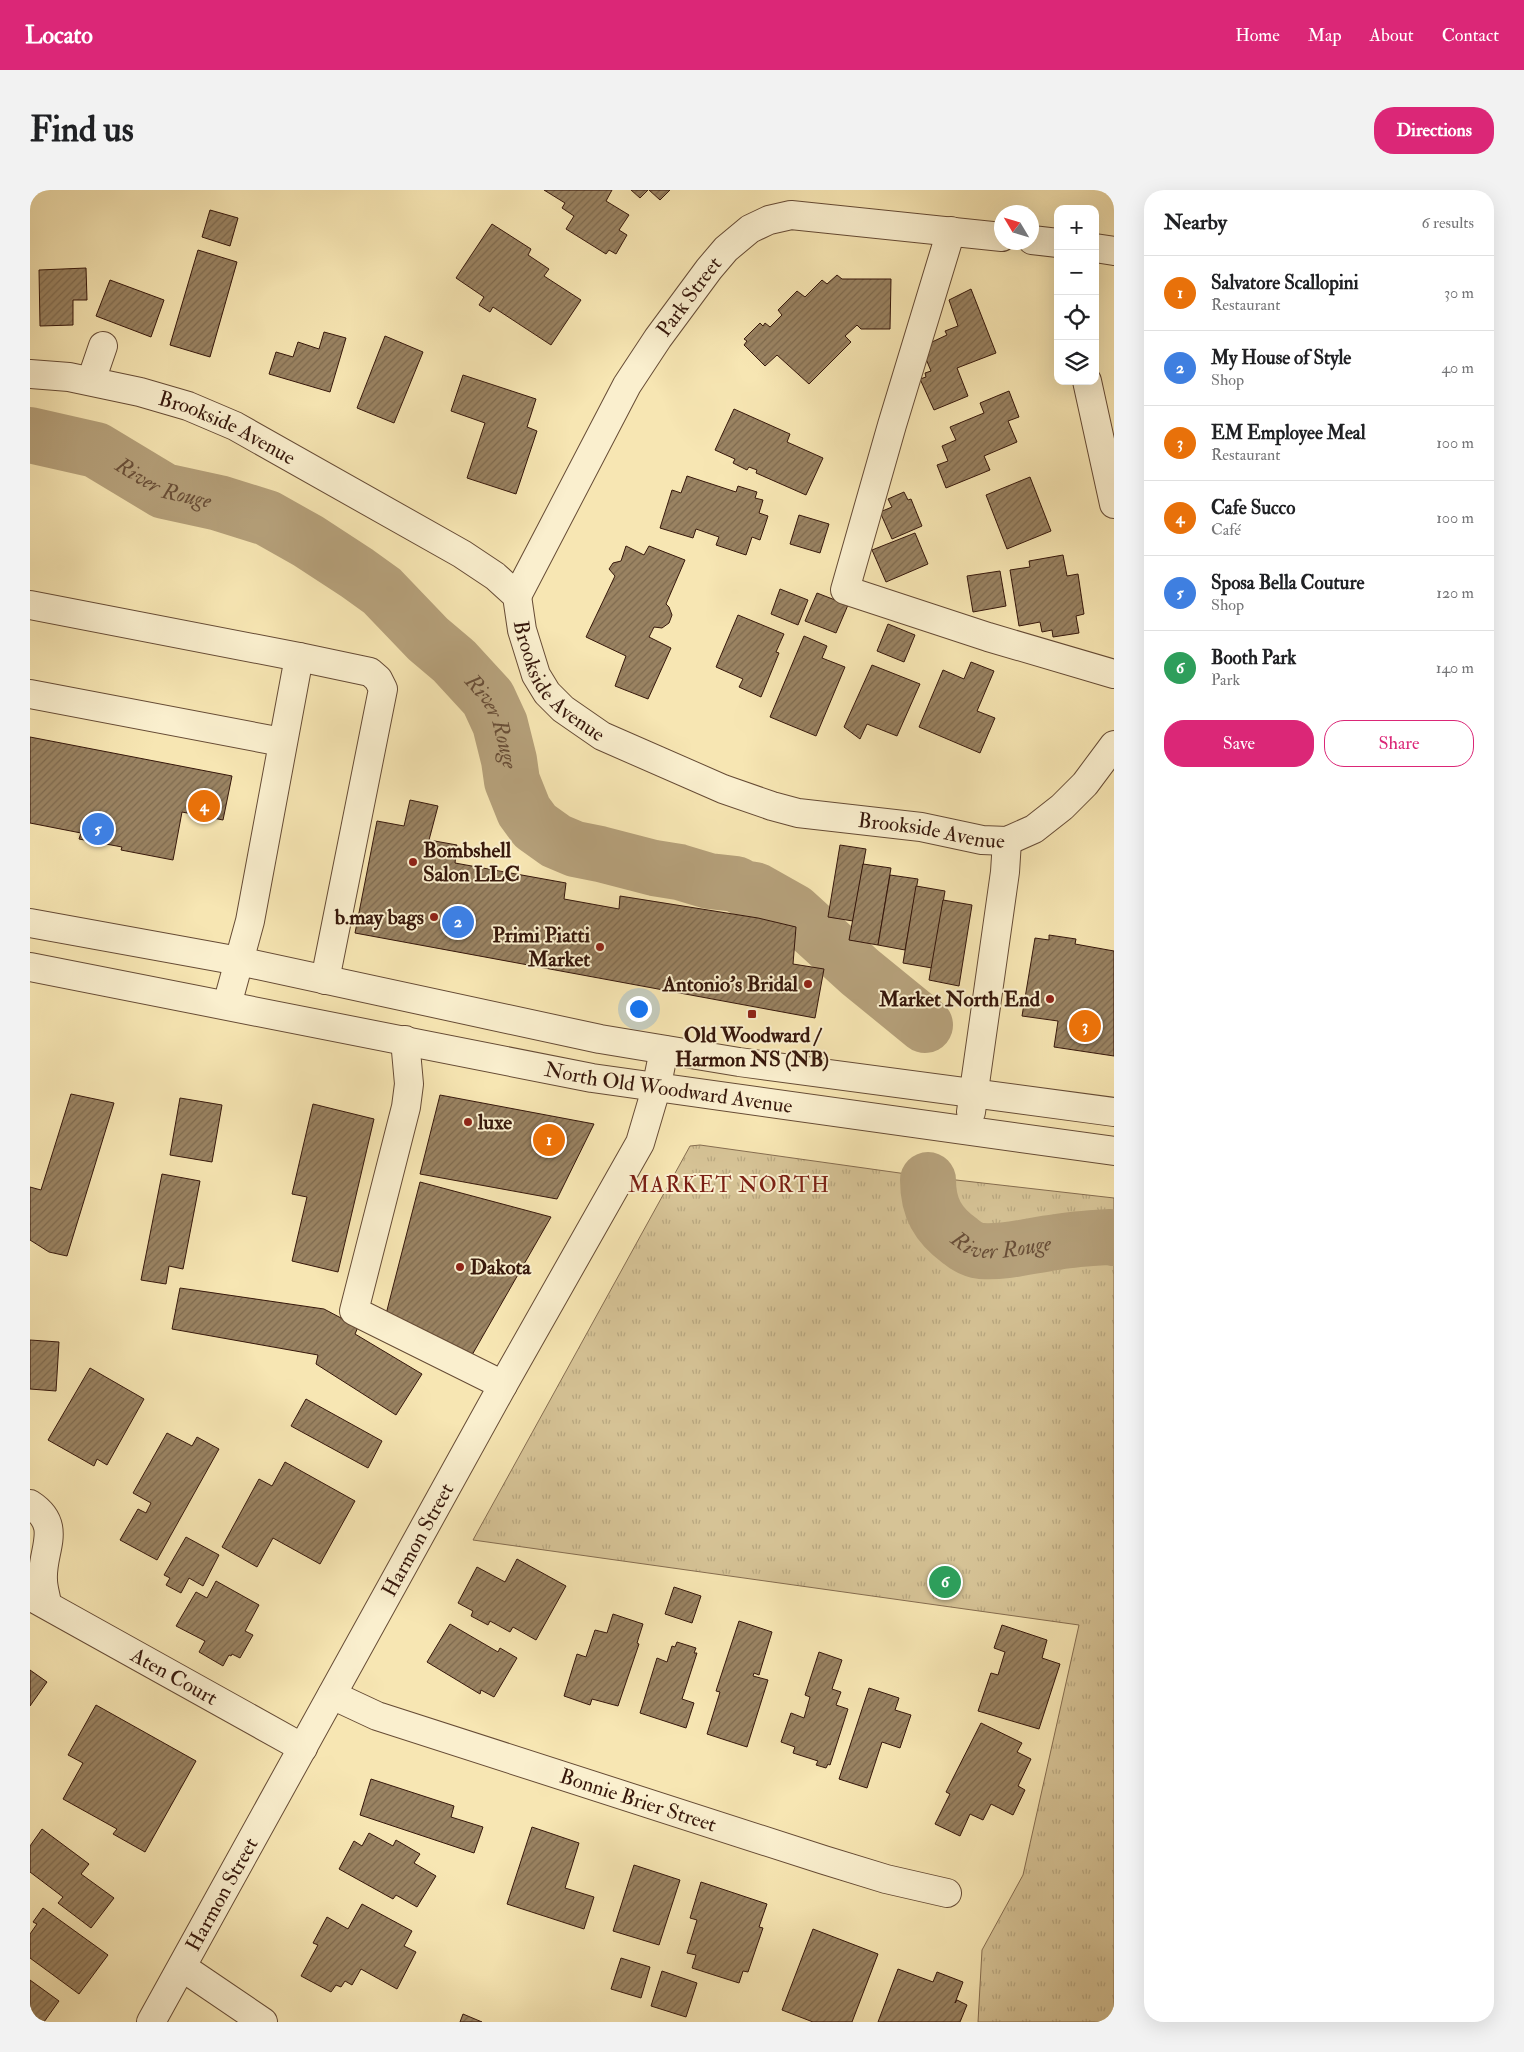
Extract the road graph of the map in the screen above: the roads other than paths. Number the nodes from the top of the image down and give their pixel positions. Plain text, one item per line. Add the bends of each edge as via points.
1 (951, 231) junction
2 (994, 236) edge
3 (1039, 241) edge
4 (1054, 243) edge
5 (1099, 249) edge
6 (1114, 251) edge
7 (104, 346) dead end
8 (30, 374) edge
9 (91, 380) junction
10 (1088, 385) edge
11 (1114, 504) edge
12 (517, 596) junction
13 (30, 605) edge
14 (299, 657) junction
15 (1114, 674) edge
16 (30, 694) edge
17 (282, 742) junction
18 (1114, 745) edge
19 (1007, 841) junction
20 (30, 923) edge
21 (239, 961) junction
22 (30, 967) edge
23 (325, 980) junction
24 (227, 1005) junction
25 (405, 1040) junction
26 (664, 1050) junction
27 (656, 1089) junction
28 (974, 1094) junction
29 (1114, 1112) edge
30 (968, 1132) junction
31 (1114, 1151) edge
32 (503, 1385) junction
33 (30, 1504) edge
34 (38, 1600) edge
35 (332, 1695) junction
36 (303, 1748) junction
37 (947, 1893) dead end
38 (182, 1967) junction
39 (151, 2022) edge
40 (263, 2022) edge

1 - 2 street, Park Street
1 - 12 street, Park Street via 791,215 750,228 708,269 627,385
1 - 15 street via 845,590 988,638
3 - 4 street
5 - 6 street
7 - 9 street
8 - 9 street, Brookside Avenue
9 - 12 street, Brookside Avenue via 188,406 235,426 462,554 495,576
10 - 11 street
12 - 19 street, Brookside Avenue via 522,630 536,675 547,693 563,709 602,736 723,790 780,808 921,827 982,840
13 - 14 street
14 - 17 street
14 - 23 street via 370,672 383,689
16 - 17 street
17 - 21 street
18 - 19 street, Brookside Avenue via 1085,784 1062,807 1034,829
19 - 28 street
20 - 21 street, North Old Woodward Avenue
21 - 23 street, North Old Woodward Avenue
21 - 24 street
22 - 24 street, North Old Woodward Avenue
23 - 26 street, North Old Woodward Avenue
24 - 25 street, North Old Woodward Avenue
25 - 27 street, North Old Woodward Avenue
25 - 32 street via 409,1084 406,1107 354,1311
26 - 27 street, Harmon Street
26 - 28 street, North Old Woodward Avenue
27 - 30 street, North Old Woodward Avenue
27 - 32 street, Harmon Street via 640,1143
28 - 29 street, North Old Woodward Avenue
28 - 30 street
30 - 31 street, North Old Woodward Avenue
32 - 35 street, Harmon Street
33 - 34 street, Aten Court via 37,1508 49,1527 50,1541
34 - 36 street, Aten Court
35 - 36 street, Harmon Street
35 - 37 street, Bonnie Brier Street via 377,1716 814,1857
36 - 38 street, Harmon Street
38 - 39 street, Harmon Street
38 - 40 street

